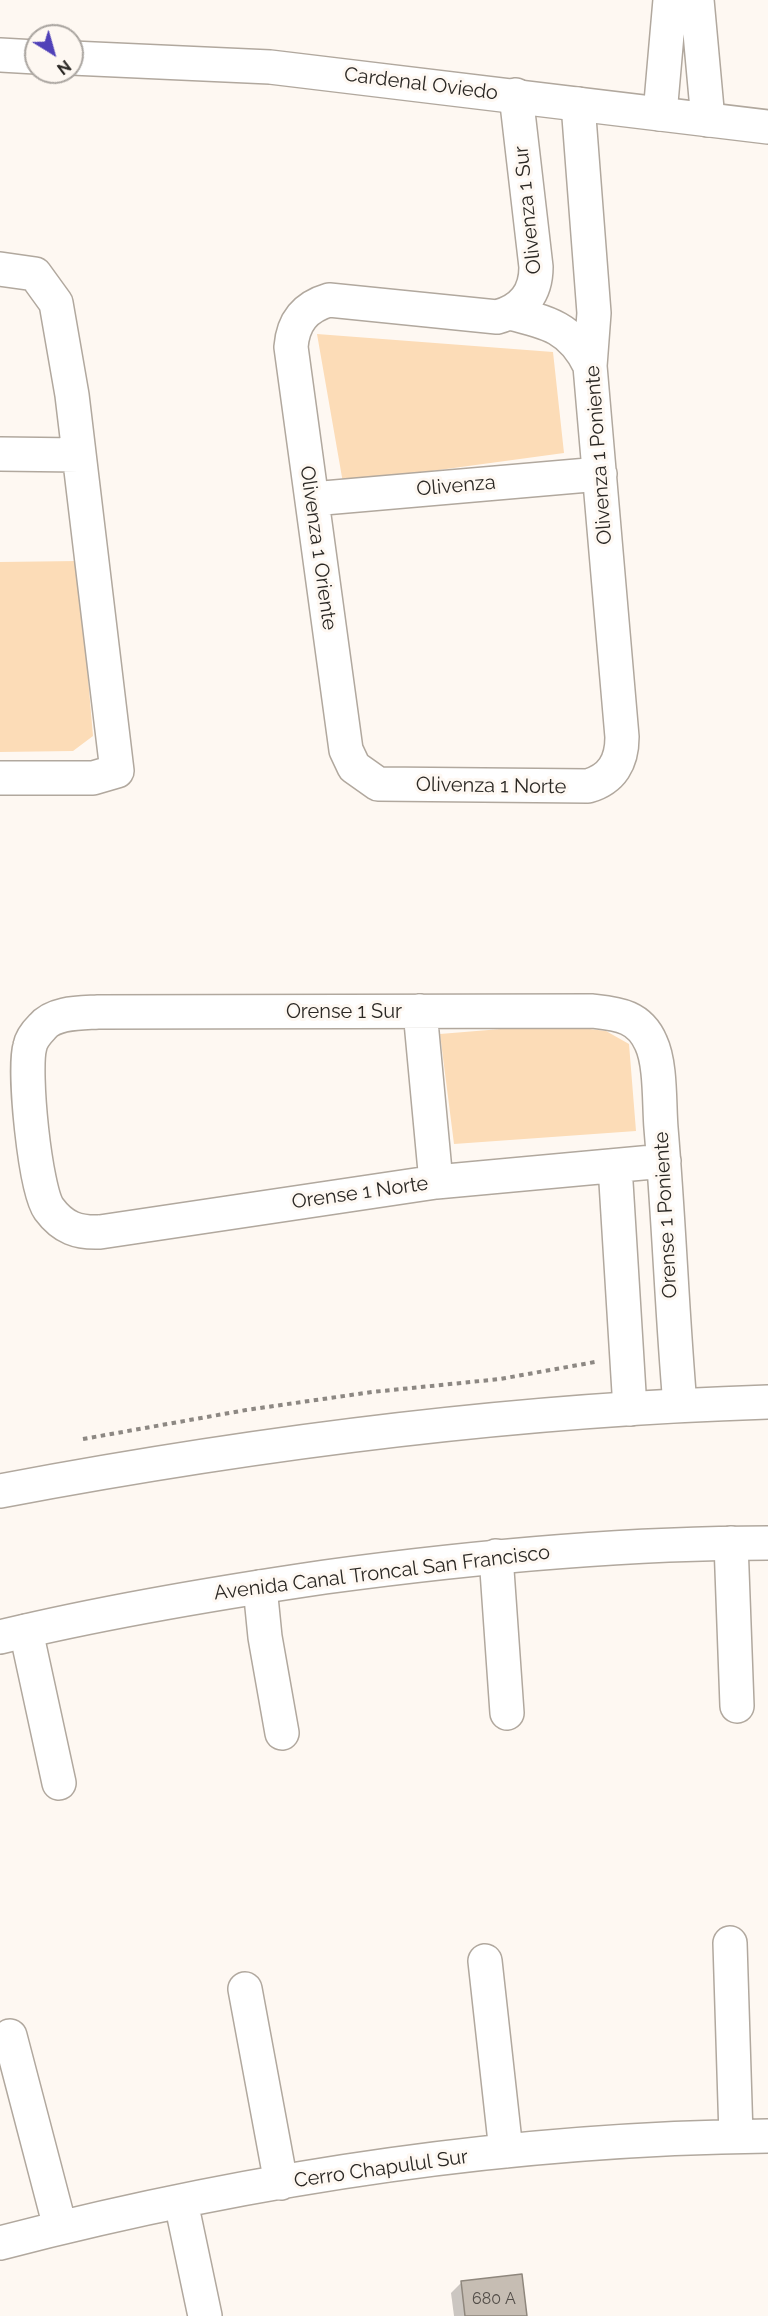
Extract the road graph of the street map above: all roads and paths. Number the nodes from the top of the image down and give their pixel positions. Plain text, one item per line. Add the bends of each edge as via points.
1 (670, 0) edge
2 (697, 0) edge
3 (0, 55) edge
4 (24, 56) edge
5 (84, 59) edge
6 (516, 95) junction
7 (578, 104) junction
8 (660, 114) junction
9 (708, 120) junction
10 (768, 127) edge
11 (0, 269) edge
12 (509, 314) junction
13 (590, 366) junction
14 (0, 454) edge
15 (79, 455) junction
16 (600, 474) junction
17 (312, 499) junction
18 (614, 769) joint
19 (364, 776) joint
20 (0, 778) edge
21 (420, 1011) junction
22 (642, 1028) joint
23 (664, 1161) junction
24 (615, 1166) junction
25 (436, 1182) junction
26 (61, 1222) joint
27 (627, 1356) junction
28 (768, 1402) edge
29 (680, 1405) junction
30 (630, 1409) junction
31 (79, 1440) dead end
32 (0, 1491) edge
33 (731, 1543) junction
34 (768, 1543) edge
35 (496, 1556) junction
36 (260, 1587) junction
37 (13, 1634) edge
38 (737, 1706) dead end
39 (507, 1713) dead end
40 (282, 1733) dead end
41 (58, 1784) dead end
42 (730, 1943) dead end
43 (485, 1961) dead end
44 (245, 1989) dead end
45 (10, 2036) dead end
46 (736, 2136) junction
47 (768, 2136) edge
48 (506, 2151) junction
49 (280, 2183) junction
50 (181, 2202) junction
51 (60, 2228) junction
52 (0, 2243) edge
53 (205, 2316) edge

1 - 8 street
2 - 9 street
3 - 4 street
5 - 6 street, Cardenal Oviedo via 270,67
6 - 7 street, Cardenal Oviedo
6 - 12 street, Olivenza 1 Sur via 536,280 528,298
7 - 8 street, Cardenal Oviedo
7 - 13 street, Olivenza 1 Poniente via 594,313
8 - 9 street, Cardenal Oviedo
9 - 10 street, Cardenal Oviedo
11 - 15 street via 35,274 56,303
12 - 13 street via 534,319 565,333 582,349
12 - 17 street, Olivenza 1 Oriente via 482,316 338,299 319,303 302,315 291,347
13 - 16 street, Olivenza 1 Poniente
14 - 15 street
15 - 20 street via 117,771 93,778
16 - 17 street, Olivenza
16 - 18 street, Olivenza 1 Poniente via 622,737 622,752
17 - 19 street, Olivenza 1 Oriente via 345,750
18 - 19 street, Olivenza 1 Norte via 606,778 588,786 386,785
21 - 22 street, Orense 1 Sur via 591,1011 623,1014
21 - 25 street
21 - 26 street, Orense 1 Sur via 98,1012 67,1014 43,1025 30,1045 28,1068 38,1183 47,1207
22 - 23 street, Orense 1 Poniente via 654,1053
23 - 24 street, Orense 1 Norte
23 - 29 street, Orense 1 Poniente
24 - 25 street, Orense 1 Norte
24 - 27 street
25 - 26 street, Orense 1 Norte via 100,1232 79,1233
27 - 30 street
27 - 31 path via 500,1379 246,1410
28 - 29 street
29 - 30 street
30 - 32 street via 480,1420 342,1436
33 - 34 street, Avenida Canal Troncal San Francisco
33 - 35 street, Avenida Canal Troncal San Francisco via 652,1544
33 - 38 street
35 - 36 street, Avenida Canal Troncal San Francisco
35 - 39 street
36 - 37 street, Avenida Canal Troncal San Francisco
36 - 40 street
37 - 41 street
42 - 46 street
43 - 48 street
44 - 49 street
45 - 51 street
46 - 47 street, Cerro Chapulul Sur
46 - 48 street, Cerro Chapulul Sur
48 - 49 street, Cerro Chapulul Sur
49 - 50 street, Cerro Chapulul Sur
50 - 51 street, Cerro Chapulul Sur
50 - 53 street
51 - 52 street, Cerro Chapulul Sur

